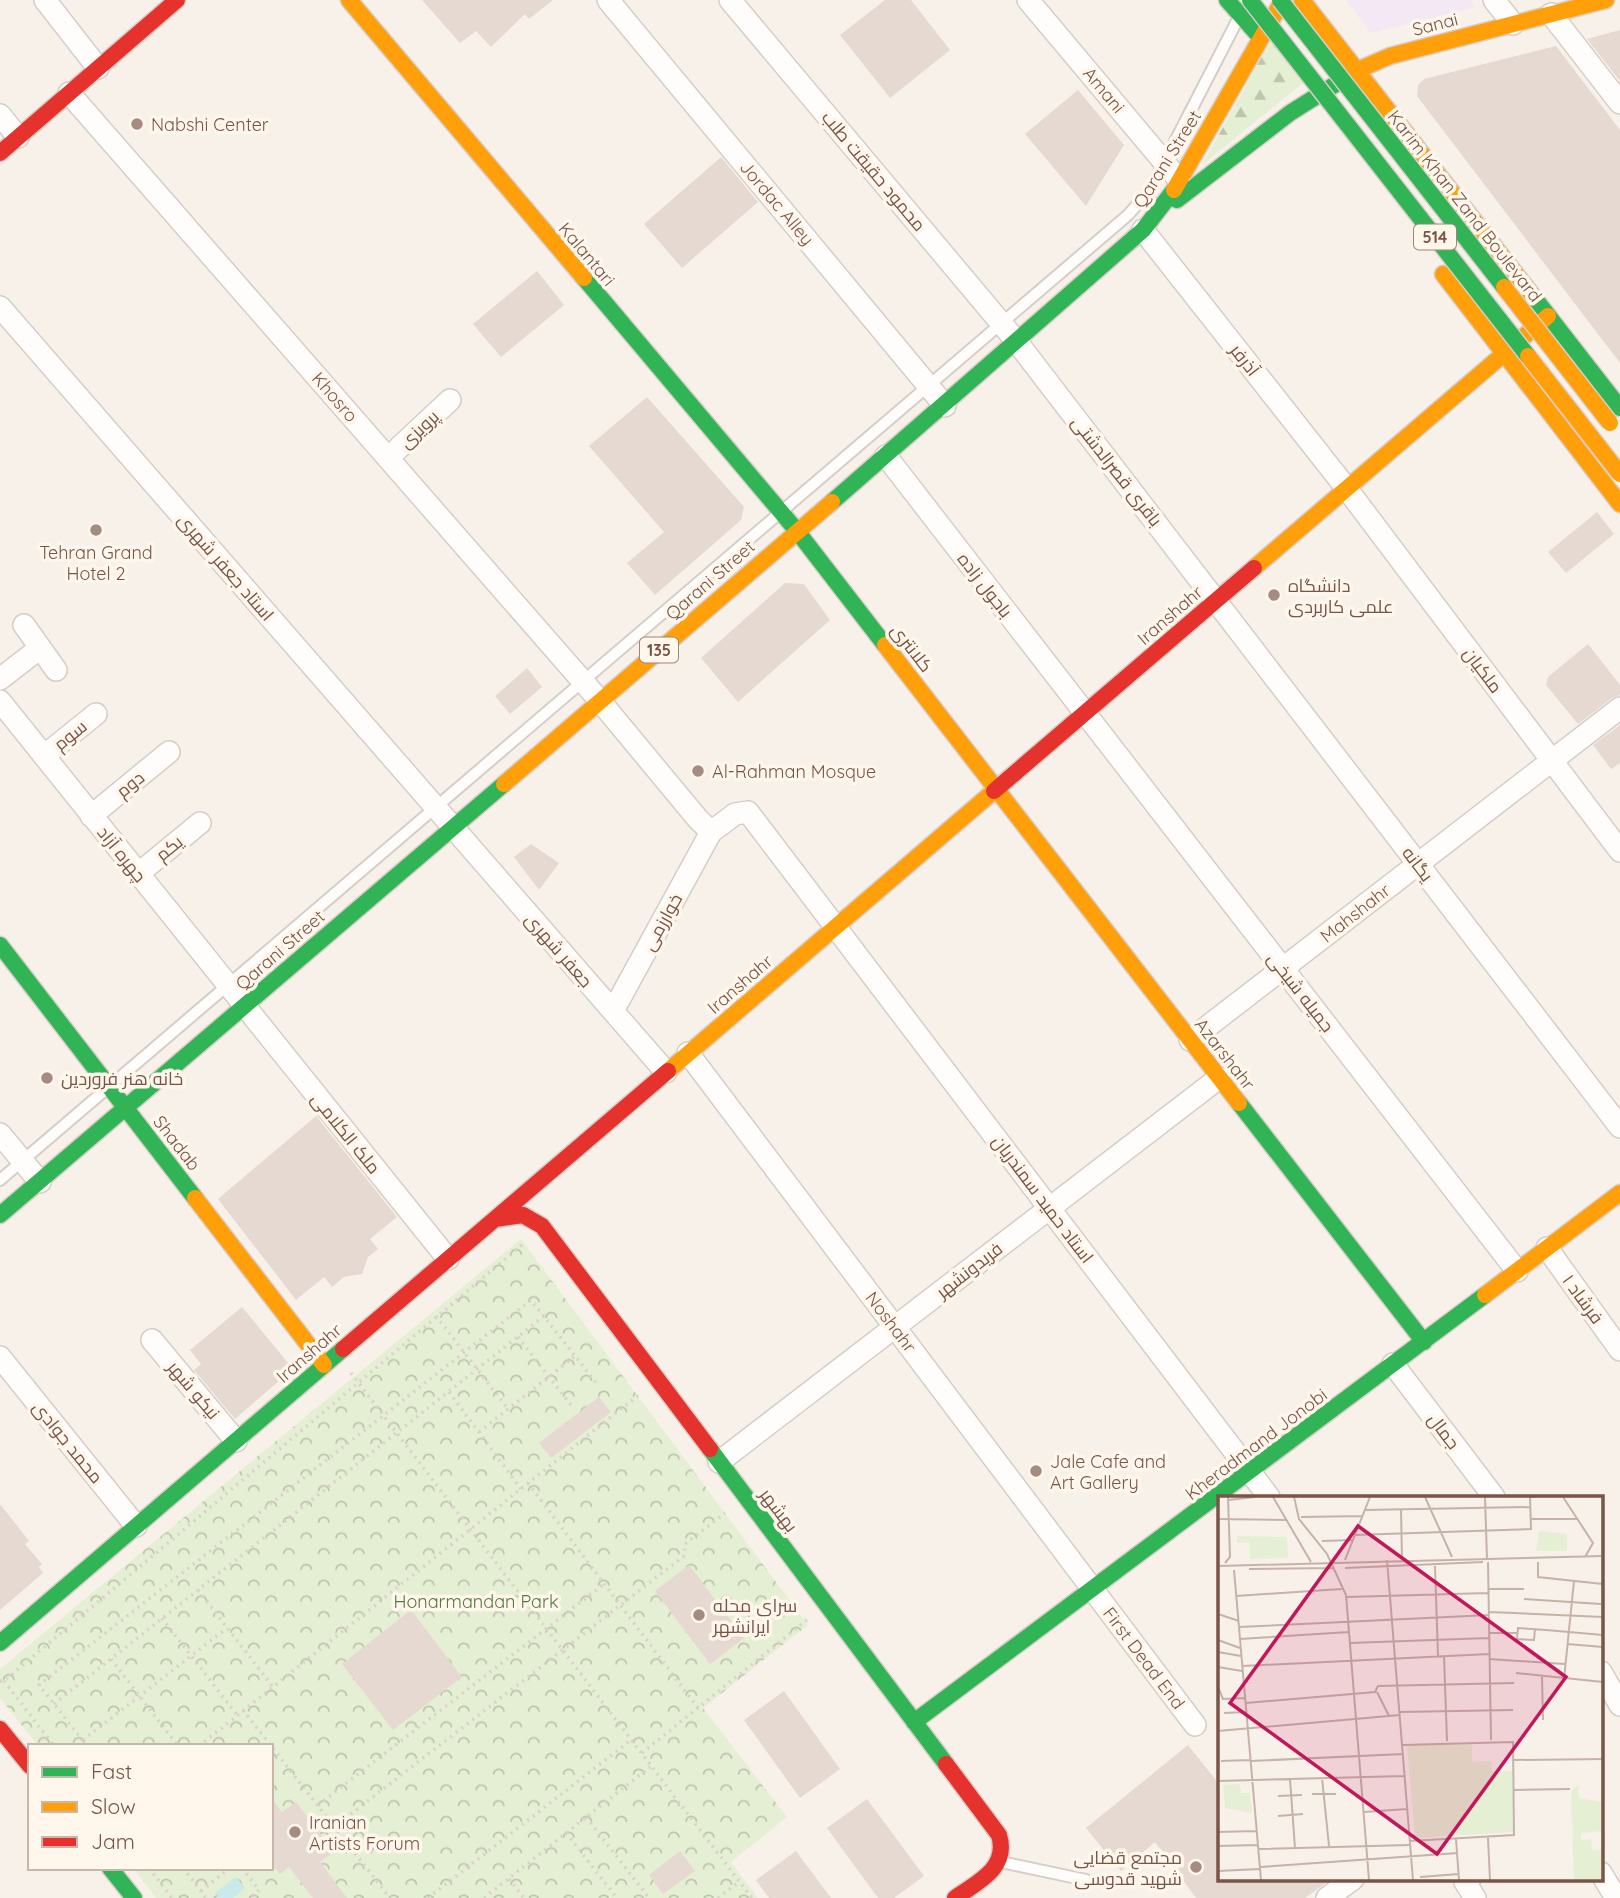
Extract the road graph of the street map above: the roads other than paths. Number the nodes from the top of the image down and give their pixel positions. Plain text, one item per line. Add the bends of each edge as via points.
1 (45, 0) edge
2 (177, 0) edge
3 (349, 0) edge
4 (608, 0) edge
5 (730, 0) edge
6 (1028, 0) edge
7 (1227, 0) edge
8 (1250, 0) edge
9 (1281, 0) edge
10 (1302, 0) edge
11 (1494, 0) edge
12 (1606, 0) edge
13 (1551, 14) junction
14 (1240, 16) junction
15 (1513, 24) junction
16 (1259, 36) junction
17 (98, 68) junction
18 (1357, 71) junction
19 (69, 93) junction
20 (1311, 100) junction
21 (1620, 103) edge
22 (0, 115) edge
23 (18, 137) junction
24 (0, 153) edge
25 (1164, 161) junction
26 (1181, 181) junction
27 (1161, 212) junction
28 (1143, 230) junction
29 (0, 307) edge
30 (1548, 316) junction
31 (1002, 323) junction
32 (1017, 342) junction
33 (1504, 354) junction
34 (928, 386) junction
35 (450, 400) dead end
36 (1619, 403) edge
37 (945, 406) junction
38 (1620, 436) edge
39 (886, 456) junction
40 (388, 458) junction
41 (1620, 474) edge
42 (1347, 489) junction
43 (1620, 504) edge
44 (779, 512) junction
45 (797, 531) junction
46 (1217, 601) junction
47 (23, 625) dead end
48 (40, 648) junction
49 (56, 670) dead end
50 (0, 679) edge
51 (584, 681) junction
52 (0, 701) edge
53 (600, 701) junction
54 (1620, 708) edge
55 (1085, 713) junction
56 (96, 714) dead end
57 (169, 752) dead end
58 (44, 756) junction
59 (1552, 761) junction
60 (996, 789) junction
61 (435, 808) junction
62 (92, 816) junction
63 (200, 823) dead end
64 (452, 828) junction
65 (710, 832) junction
66 (1620, 850) edge
67 (1419, 864) junction
68 (138, 874) junction
69 (836, 926) junction
70 (0, 945) edge
71 (1283, 969) junction
72 (228, 986) junction
73 (244, 1007) junction
74 (613, 1012) junction
75 (1190, 1040) junction
76 (688, 1053) junction
77 (667, 1072) junction
78 (1219, 1078) junction
79 (109, 1086) junction
80 (126, 1108) junction
81 (1620, 1127) edge
82 (0, 1134) edge
83 (22, 1161) junction
84 (0, 1180) edge
85 (40, 1182) junction
86 (1620, 1193) edge
87 (1050, 1208) junction
88 (0, 1215) edge
89 (495, 1219) junction
90 (1547, 1248) junction
91 (448, 1259) junction
92 (1517, 1271) junction
93 (895, 1327) junction
94 (152, 1340) dead end
95 (1423, 1342) junction
96 (1620, 1350) edge
97 (0, 1357) edge
98 (331, 1360) junction
99 (1393, 1364) junction
100 (236, 1441) junction
101 (719, 1462) junction
102 (1250, 1472) junction
103 (1218, 1496) edge
104 (1218, 1496) edge
105 (1268, 1496) edge
106 (1493, 1496) edge
107 (136, 1526) junction
108 (1093, 1591) junction
109 (0, 1643) edge
110 (1602, 1674) edge
111 (1620, 1705) edge
112 (914, 1722) junction
113 (1195, 1725) dead end
114 (0, 1729) edge
115 (28, 1764) edge
116 (1001, 1862) junction
117 (112, 1870) edge
118 (1086, 1880) dead end
119 (1350, 1881) edge
120 (1467, 1881) edge
121 (134, 1898) edge
122 (955, 1898) edge
123 (1327, 1898) edge
124 (1475, 1898) edge

1 - 17 street
2 - 17 main road
3 - 44 main road, Kalantari
4 - 34 street, Jordac Alley
5 - 31 street, محمود حقیقت طلب
6 - 25 street, Amani
7 - 14 main road
8 - 14 main road
8 - 41 main road, 514, bridge
9 - 16 main road, Qarani Street / 135
9 - 38 main road, Karim Khan Zand Boulevard / 514, bridge
10 - 18 main road, Karim Khan Zand Boulevard
11 - 15 street
12 - 13 main road, Sanai
13 - 15 main road, Sanai
13 - 21 street
14 - 16 main road
14 - 25 lane
15 - 18 main road, Sanai via 1390,56
16 - 26 main road, Qarani Street / 135
17 - 19 main road
18 - 20 main road, Sanai
18 - 30 main road, Karim Khan Zand Boulevard
19 - 23 main road
19 - 40 street, Khosro
20 - 27 main road, Sanai
20 - 33 main road
22 - 23 street
23 - 24 main road
25 - 26 street, Amani
25 - 31 lane via 1150,190 1128,215
26 - 27 main road, Qarani Street / 135
27 - 28 main road, Qarani Street / 135
28 - 32 main road, Qarani Street / 135
28 - 42 street, آذرفر
29 - 61 street, استاد جعفر شهری
30 - 33 main road, Iranshahr
30 - 36 main road, Karim Khan Zand Boulevard
31 - 32 street, محمود حقیقت طلب
31 - 34 lane
32 - 37 main road, Qarani Street / 135
32 - 46 street, باقری قصرالدشتی
33 - 42 main road, Iranshahr
33 - 43 main road
34 - 37 street, Jordac Alley
34 - 44 lane
35 - 40 street, پرویزی
37 - 39 main road, Qarani Street / 135
39 - 45 main road, Qarani Street / 135
39 - 55 street, باجول زاده
40 - 51 street, Khosro
42 - 46 main road, Iranshahr
42 - 59 street, ملکیان
44 - 45 main road, Kalantari
44 - 51 lane
45 - 53 main road, Qarani Street / 135
45 - 60 main road, کلانتری
46 - 55 main road, Iranshahr
46 - 67 street, یگانه
47 - 48 street
48 - 49 street
48 - 50 street
51 - 53 street, Khosro
51 - 61 lane
52 - 58 street, چهره آزاد
53 - 64 main road, Qarani Street / 135
53 - 65 street, Khosro
54 - 59 street, Mahshahr
55 - 60 main road, Iranshahr
55 - 71 street, جمیله شیخی
56 - 58 street, سوم
57 - 62 street, دوم
58 - 62 street, چهره آزاد
59 - 66 street, ملکیان
59 - 67 street, Mahshahr
60 - 69 main road, Iranshahr
60 - 75 main road, Azarshahr
61 - 64 street, استاد جعفر شهری
61 - 72 lane
62 - 68 street, چهره آزاد
63 - 68 street, یکم
64 - 73 main road, Qarani Street / 135
64 - 74 street, جعفر شهری
65 - 69 street, استاد حمید سمندریان via 735,814 748,812
65 - 74 street, خوارزمی
67 - 71 street, Mahshahr
67 - 81 street, یگانه
68 - 72 street, چهره آزاد
69 - 76 main road, Iranshahr
69 - 87 street, استاد حمید سمندریان
70 - 79 main road, Shadab
71 - 75 street, Mahshahr
71 - 92 street, جمیله شیخی
72 - 73 street, چهره آزاد
72 - 79 lane
73 - 80 main road, Qarani Street / 135
73 - 91 street, ملک الکلامی
74 - 77 street, جعفر شهری
75 - 78 main road, Azarshahr
76 - 77 main road, Iranshahr
76 - 93 street, Noshahr
77 - 89 main road, Iranshahr
78 - 87 street, فریدونشهر
78 - 95 main road, Azarshahr
79 - 80 main road, Shadab
79 - 83 lane
80 - 85 main road, Qarani Street / 135
80 - 98 main road, Shadab
82 - 83 street
83 - 84 lane
83 - 85 street
85 - 88 main road, Qarani Street / 135
86 - 90 main road, Kheradmand Jonobi
87 - 93 street, فریدونشهر
87 - 102 street, استاد حمید سمندریان
89 - 91 main road, Iranshahr
89 - 101 main road, بهشهر via 523,1215 541,1226
90 - 92 main road, Kheradmand Jonobi
90 - 96 street, فرشاد ۱
91 - 98 main road, Iranshahr
92 - 95 main road, Kheradmand Jonobi
93 - 101 street, فریدونشهر
93 - 108 street, Noshahr
94 - 100 street, نیکو شهر
95 - 99 main road, Kheradmand Jonobi
97 - 107 street, محمد جوادی
98 - 100 main road, Iranshahr
99 - 102 main road, Kheradmand Jonobi
99 - 106 street, جمال
100 - 107 main road, Iranshahr
101 - 112 main road, بهشهر
102 - 104 main road, Kheradmand Jonobi
102 - 105 street, استاد حمید سمندریان
103 - 108 main road, Kheradmand Jonobi
107 - 109 main road, Iranshahr
108 - 112 main road, Kheradmand Jonobi
108 - 113 street, First Dead End
110 - 111 street
112 - 116 main road, بهشهر via 999,1836 1004,1851
114 - 115 main road
116 - 118 lane
116 - 122 main road
117 - 121 main road
119 - 123 street
120 - 124 street

